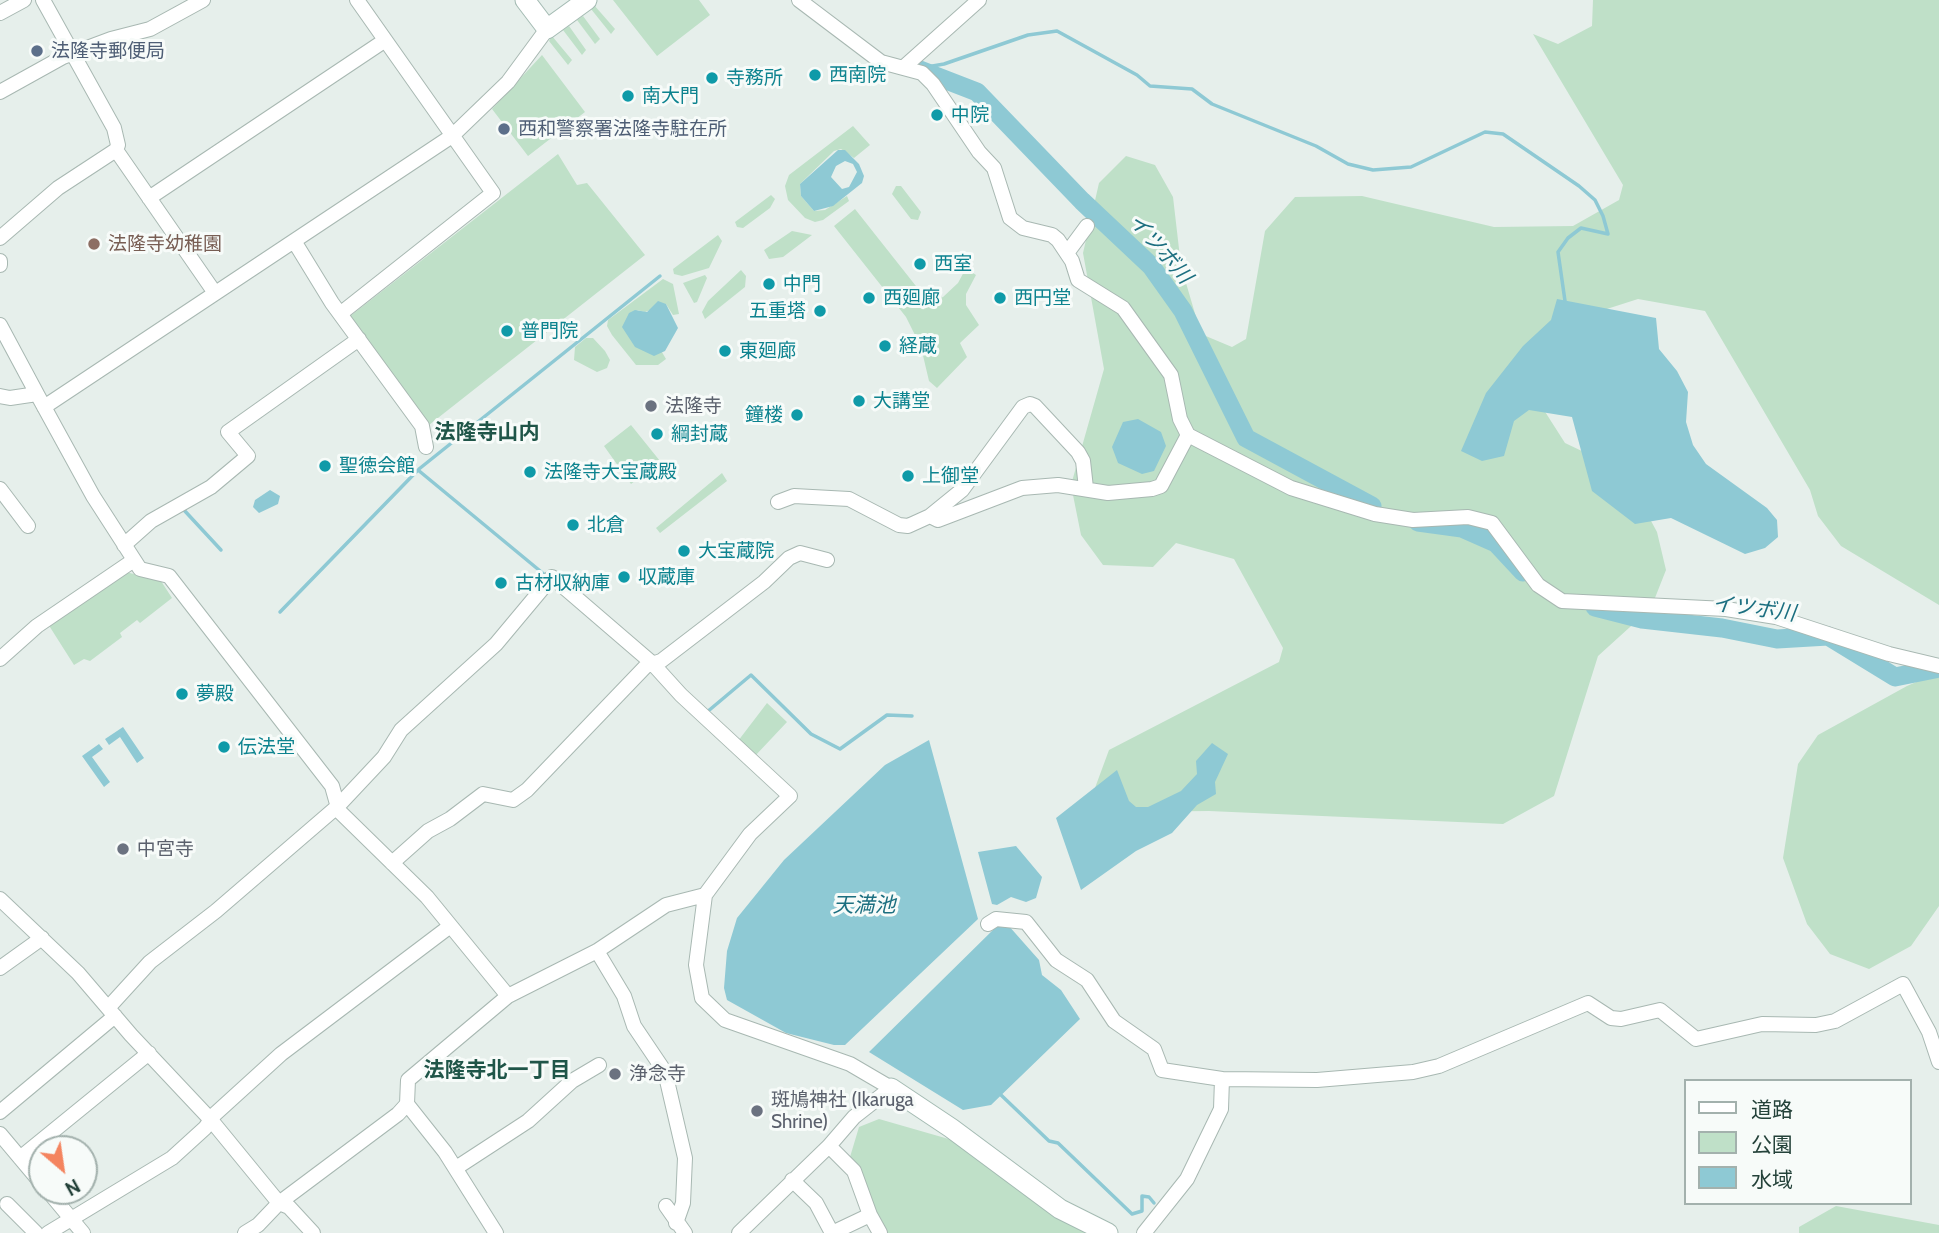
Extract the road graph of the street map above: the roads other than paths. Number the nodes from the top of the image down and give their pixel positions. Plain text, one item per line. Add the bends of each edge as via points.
1 (24, 0) edge
2 (43, 0) edge
3 (203, 0) edge
4 (357, 0) edge
5 (525, 0) edge
6 (585, 0) edge
7 (799, 0) edge
8 (979, 0) edge
9 (0, 13) edge
10 (547, 29) junction
11 (384, 41) junction
12 (72, 55) junction
13 (904, 67) junction
14 (0, 92) edge
15 (452, 136) junction
16 (116, 150) junction
17 (149, 198) junction
18 (1087, 226) dead end
19 (0, 238) edge
20 (295, 241) junction
21 (1067, 253) junction
22 (215, 293) junction
23 (340, 314) junction
24 (0, 325) edge
25 (359, 339) junction
26 (0, 396) edge
27 (44, 403) junction
28 (1188, 435) junction
29 (426, 447) dead end
30 (1086, 488) junction
31 (0, 489) edge
32 (778, 502) dead end
33 (930, 516) junction
34 (28, 526) dead end
35 (126, 544) junction
36 (134, 560) junction
37 (827, 560) dead end
38 (1, 656) edge
39 (652, 663) junction
40 (1939, 666) edge
41 (338, 806) junction
42 (392, 863) junction
43 (705, 895) junction
44 (0, 900) edge
45 (988, 924) dead end
46 (449, 926) junction
47 (41, 938) junction
48 (597, 951) junction
49 (0, 968) edge
50 (508, 996) junction
51 (111, 1012) junction
52 (149, 1053) junction
53 (1939, 1062) edge
54 (599, 1065) dead end
55 (1222, 1079) junction
56 (891, 1088) junction
57 (407, 1104) junction
58 (0, 1112) edge
59 (211, 1120) junction
60 (0, 1134) edge
61 (829, 1146) junction
62 (20, 1158) junction
63 (28, 1167) edge
64 (456, 1168) junction
65 (792, 1180) junction
66 (279, 1203) junction
67 (7, 1204) dead end
68 (60, 1205) edge
69 (666, 1206) dead end
70 (870, 1214) junction
71 (72, 1219) junction
72 (680, 1228) edge
73 (36, 1233) edge
74 (48, 1233) edge
75 (83, 1233) edge
76 (245, 1233) edge
77 (313, 1233) edge
78 (496, 1233) edge
79 (739, 1233) edge
80 (880, 1233) edge
81 (1108, 1233) edge
82 (1144, 1233) edge

1 - 9 street
2 - 12 street
3 - 12 street via 150,29
4 - 11 street
5 - 10 street
6 - 10 street
7 - 13 street via 881,62
8 - 13 street
10 - 15 street via 508,82
11 - 15 street
11 - 17 street
12 - 14 street
12 - 16 street via 114,128
13 - 21 street via 922,73 933,84 994,168 1010,218 1023,228 1052,234
15 - 20 street
15 - 23 street via 493,193
16 - 17 street
16 - 19 street via 58,188
17 - 22 street
18 - 21 street
20 - 22 street
20 - 23 street
21 - 28 street via 1078,280 1123,308 1171,374
22 - 27 street
23 - 25 street
24 - 27 street
25 - 29 street via 422,426
25 - 35 street via 228,432 248,456
26 - 27 street
27 - 35 street
28 - 30 street via 1161,486 1108,493
28 - 40 street via 1291,488 1375,514 1413,520 1468,517 1492,523 1538,585 1562,601 1726,609 1776,617
30 - 33 street via 1022,488 938,520
30 - 33 street via 1078,452 1030,404 1023,407 962,490
31 - 34 street
32 - 33 street via 794,496 849,499 898,525 920,523
35 - 36 street
36 - 38 street
36 - 41 street via 141,569 169,576 332,786
37 - 39 street via 800,553 789,558 661,661
39 - 41 street via 552,577 496,644 401,730 384,757
39 - 42 street via 527,790 513,800 482,794
39 - 43 street via 790,796 750,834
41 - 42 street
41 - 51 street via 150,962
42 - 46 street
43 - 48 street via 666,905
43 - 56 street via 696,965 699,991 711,1009 724,1020 850,1064
44 - 47 street
45 - 55 street via 996,919 1026,922 1056,960 1087,980 1114,1021 1154,1049 1162,1070
46 - 50 street
46 - 59 street via 281,1055
47 - 49 street
47 - 51 street
48 - 50 street
48 - 72 street via 624,996 634,1026 665,1072 685,1158
50 - 57 street via 408,1080
51 - 52 street
51 - 58 street
52 - 59 street
52 - 62 street
53 - 55 street via 1903,984 1835,1021 1816,1025 1762,1024 1696,1039 1660,1010 1621,1019 1588,1003 1439,1066 1413,1072 1317,1080
54 - 64 street via 572,1081 528,1121
55 - 82 street via 1221,1109 1187,1179
56 - 61 street via 854,1117
56 - 81 street via 1060,1209
57 - 64 street
57 - 66 street
59 - 66 street
59 - 71 street via 172,1158
60 - 62 street
61 - 65 street
61 - 70 street via 854,1171
62 - 63 street
64 - 78 street
65 - 70 street via 816,1203 832,1233
65 - 79 street
66 - 76 street
66 - 77 street via 289,1207
67 - 73 street
68 - 71 street
69 - 72 street
70 - 80 street
71 - 74 street
71 - 75 street

